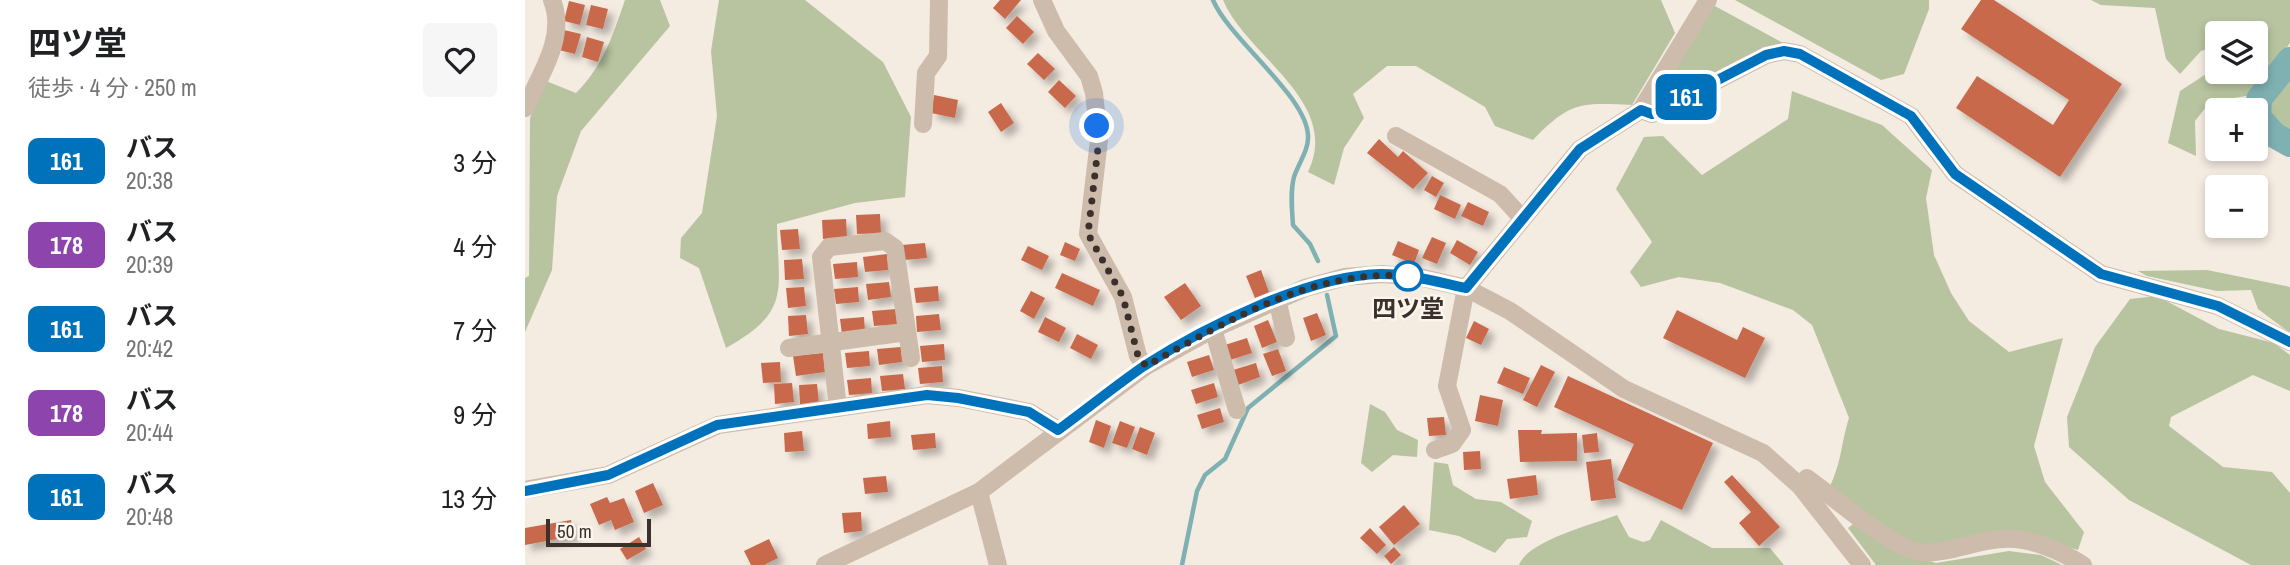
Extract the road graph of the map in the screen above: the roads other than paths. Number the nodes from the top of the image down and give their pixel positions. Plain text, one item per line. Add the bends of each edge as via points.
1 (552, 0) edge
2 (939, 0) edge
3 (1042, 0) edge
4 (1708, 0) edge
5 (525, 108) edge
6 (1641, 110) junction
7 (923, 124) dead end
8 (1396, 136) dead end
9 (1522, 218) junction
10 (1466, 288) junction
11 (1277, 299) junction
12 (1213, 329) junction
13 (907, 332) junction
14 (1286, 338) dead end
15 (2290, 342) edge
16 (830, 343) junction
17 (789, 348) dead end
18 (911, 358) dead end
19 (1146, 366) junction
20 (838, 408) junction
21 (1237, 410) dead end
22 (1058, 430) junction
23 (1435, 450) dead end
24 (1800, 486) junction
25 (525, 491) edge
26 (979, 492) junction
27 (825, 565) edge
28 (998, 565) edge
29 (1863, 565) edge
30 (2084, 565) edge

1 - 5 street via 557,29
2 - 7 street via 938,56 926,73
3 - 19 street via 1056,31 1089,76 1094,93 1099,139 1088,234 1123,297 1138,356
4 - 6 street
6 - 9 street via 1580,149
6 - 15 street via 1652,114 1766,55 1800,54 1911,116 1955,174 2101,274 2218,306
8 - 9 street via 1500,194
9 - 10 street
10 - 11 street via 1382,274 1345,277
10 - 23 street via 1447,386 1462,430 1452,444
10 - 24 street via 1510,311 1625,389 1763,453
11 - 12 street
11 - 14 street
12 - 19 street
12 - 21 street
13 - 16 street
13 - 16 street via 895,248 885,241 829,247 821,257
13 - 18 street
16 - 17 street
16 - 20 street
19 - 22 street
20 - 22 street via 927,395 958,398 1029,412
20 - 25 street via 717,425 608,475
22 - 26 street
24 - 29 street
24 - 30 street via 1807,478 1916,552 2004,539 2039,544
26 - 27 street
26 - 28 street

